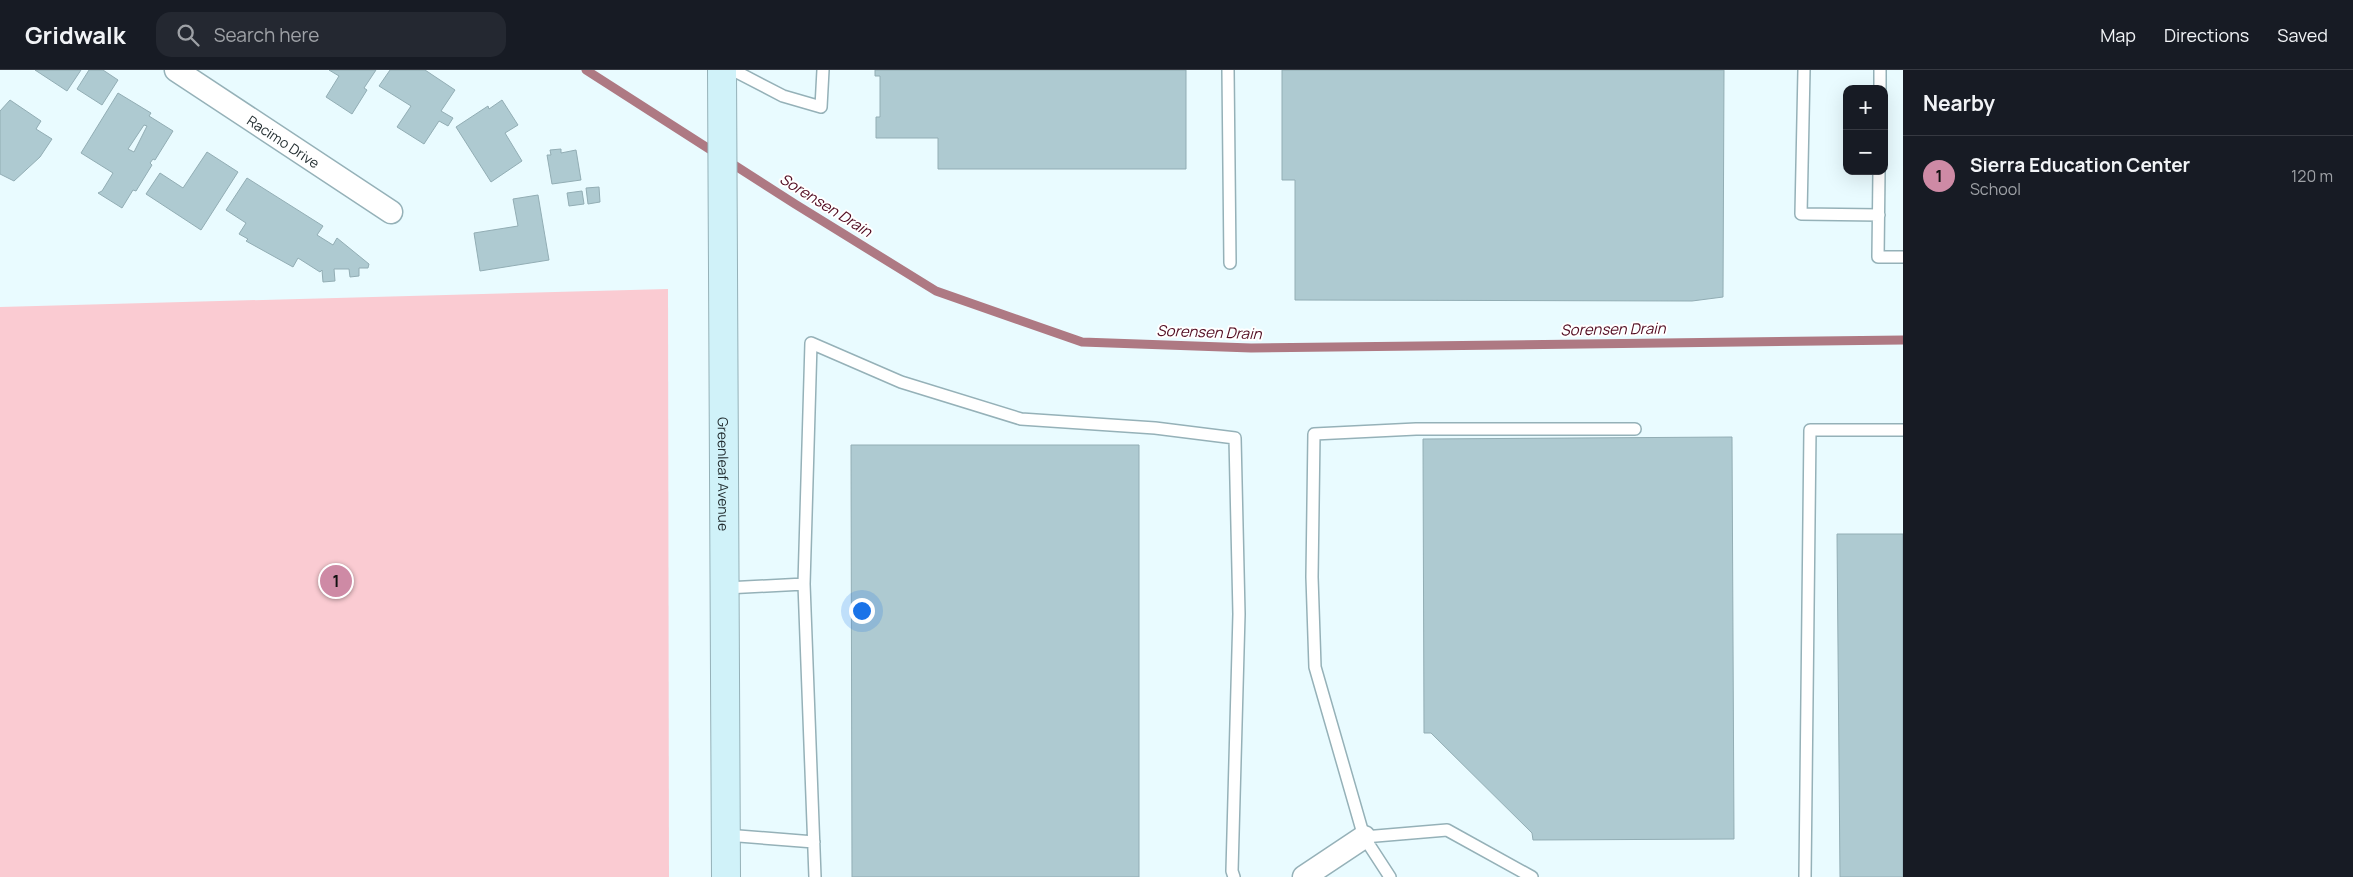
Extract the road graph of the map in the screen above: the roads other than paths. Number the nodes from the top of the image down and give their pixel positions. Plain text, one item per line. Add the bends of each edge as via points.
1 (176, 70) edge
2 (823, 70) edge
3 (1228, 70) edge
4 (1804, 70) edge
5 (1880, 70) edge
6 (726, 75) edge
7 (1880, 85) edge
8 (1879, 175) edge
9 (391, 212) dead end
10 (1879, 215) junction
11 (1903, 257) edge
12 (1230, 262) dead end
13 (1635, 429) dead end
14 (1903, 430) edge
15 (804, 584) junction
16 (726, 588) junction
17 (726, 834) junction
18 (1364, 837) junction
19 (814, 842) junction
20 (726, 877) edge
21 (815, 877) edge
22 (1234, 877) edge
23 (1304, 877) edge
24 (1390, 877) edge
25 (1532, 877) edge
26 (1805, 877) edge

1 - 9 street, Racimo Drive
2 - 6 lane via 821,107
3 - 12 lane
4 - 10 lane via 1801,214
5 - 7 lane
6 - 16 main road, Greenleaf Avenue via 723,205
8 - 10 lane
10 - 11 lane via 1878,257
13 - 18 lane via 1416,429 1314,434 1312,577 1315,667
14 - 26 lane via 1810,430
15 - 16 lane
15 - 19 lane
15 - 22 lane via 811,343 901,382 1021,419 1156,428 1235,438 1239,614
16 - 17 main road, Greenleaf Avenue
17 - 19 lane
17 - 20 main road, Greenleaf Avenue
18 - 23 street
18 - 24 lane
18 - 25 lane via 1447,830
19 - 21 lane

